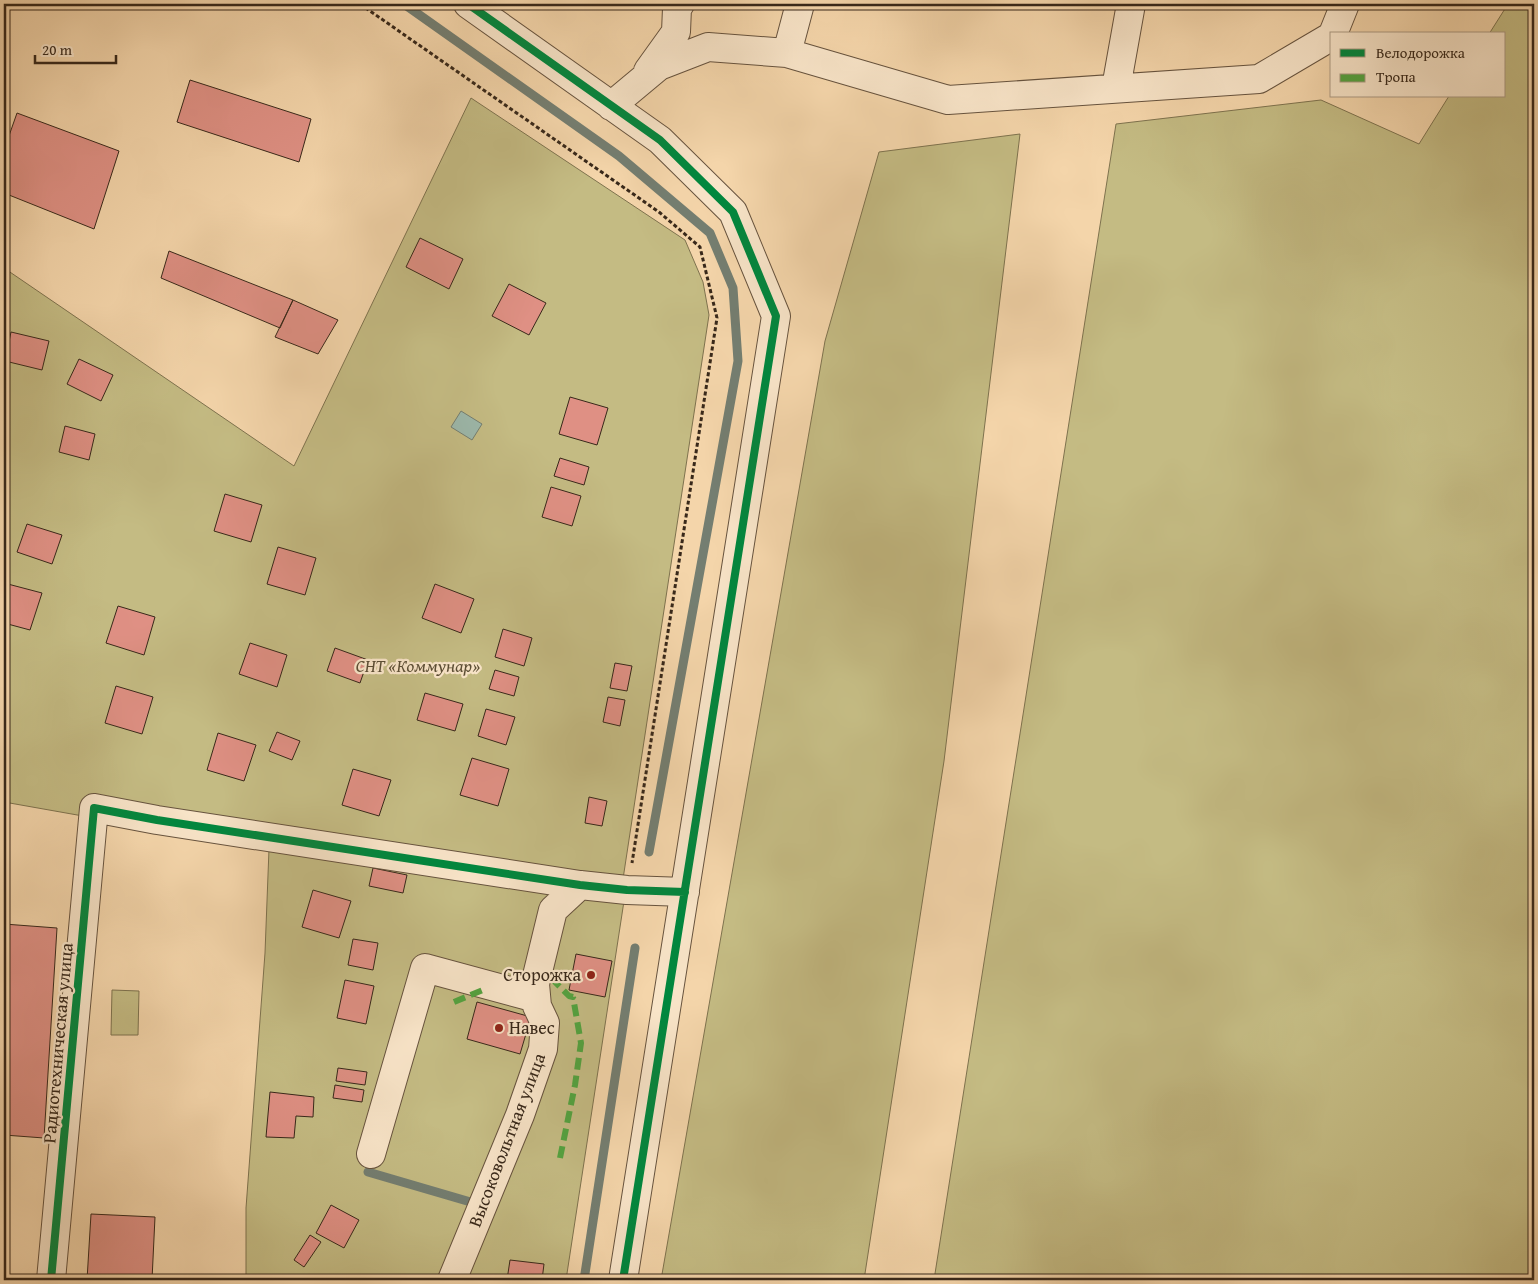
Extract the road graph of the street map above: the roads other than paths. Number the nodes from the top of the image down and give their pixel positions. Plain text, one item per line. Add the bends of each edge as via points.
1 (468, 4) edge
2 (680, 4) edge
3 (800, 4) edge
4 (1131, 4) edge
5 (1345, 4) edge
6 (1333, 32) edge
7 (1330, 36) edge
8 (787, 53) junction
9 (642, 81) junction
10 (1116, 88) junction
11 (611, 106) junction
12 (580, 885) junction
13 (685, 892) junction
14 (536, 998) junction
15 (371, 1154) dead end
16 (52, 1280) edge
17 (452, 1280) edge
18 (623, 1280) edge

1 - 11 street
2 - 9 street via 676,32
3 - 8 street
4 - 10 street
5 - 6 street
7 - 10 street via 1259,79
8 - 9 street via 708,47 659,66
8 - 10 street via 948,100
9 - 11 street
11 - 13 street via 660,140 733,212 776,316
12 - 13 street
12 - 14 street, Высоковольтная улица via 553,910 535,984
12 - 16 street, Радиотехническая улица via 94,808
13 - 18 street
14 - 15 street via 425,968
14 - 17 street, Высоковольтная улица via 536,1006 545,1023 544,1049

